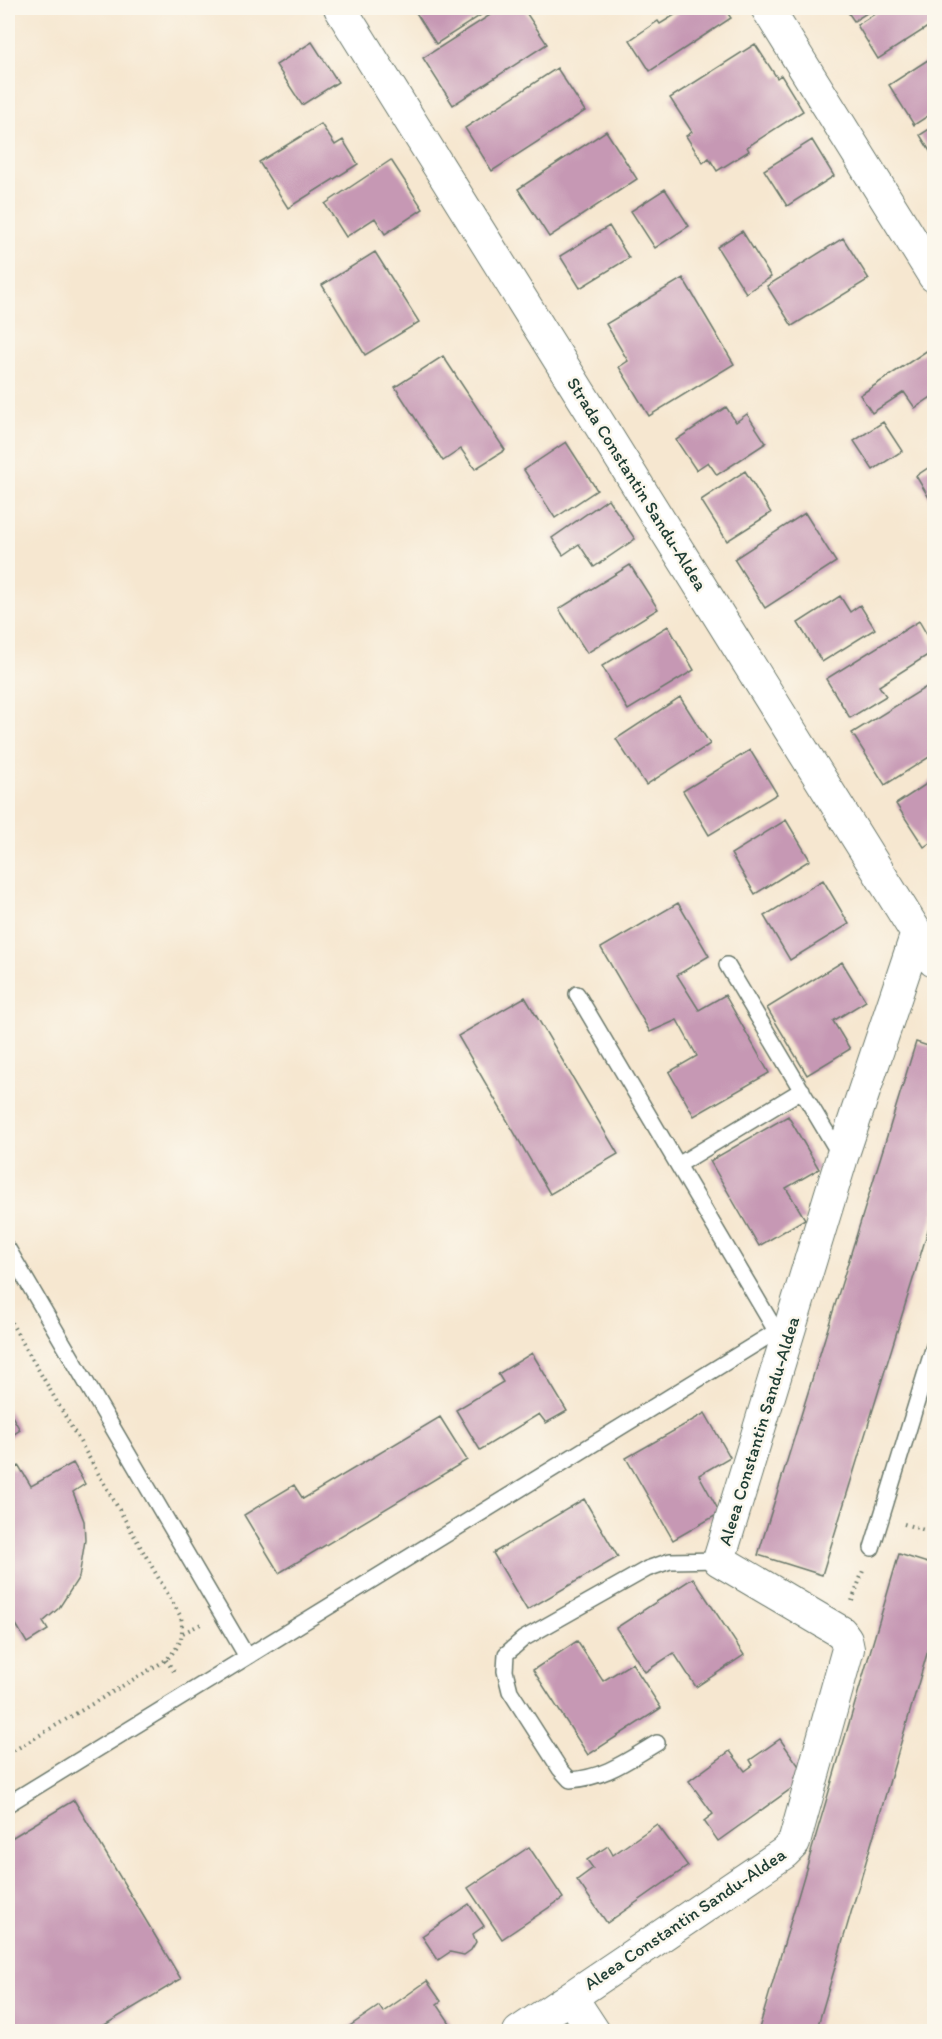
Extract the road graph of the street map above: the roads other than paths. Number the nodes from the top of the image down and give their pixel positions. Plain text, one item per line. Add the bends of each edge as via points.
1 (340, 8) edge
2 (767, 8) edge
3 (934, 276) edge
4 (917, 933) junction
5 (934, 961) edge
6 (727, 965) dead end
7 (577, 994) dead end
8 (802, 1090) junction
9 (842, 1157) junction
10 (678, 1165) junction
11 (8, 1249) edge
12 (785, 1326) junction
13 (934, 1346) edge
14 (872, 1548) road end
15 (719, 1560) junction
16 (247, 1657) junction
17 (657, 1743) dead end
18 (8, 1804) edge
19 (571, 1997) junction
20 (519, 2031) edge
21 (594, 2031) edge

1 - 4 street, Strada Constantin Sandu-Aldea
2 - 3 street
4 - 5 street, Strada Constantin Sandu-Aldea
4 - 9 street, Aleea Constantin Sandu-Aldea
6 - 8 lane
7 - 10 lane
8 - 9 lane
8 - 10 lane
9 - 12 street, Aleea Constantin Sandu-Aldea
10 - 12 lane
11 - 16 lane
12 - 15 street, Aleea Constantin Sandu-Aldea
12 - 16 lane
13 - 14 lane
15 - 17 lane via 670,1561 647,1569 523,1639 506,1654 504,1671 510,1691 570,1780 607,1772
15 - 19 street, Aleea Constantin Sandu-Aldea via 841,1632 846,1639 848,1649 794,1843
16 - 18 lane
19 - 20 street
19 - 21 street, Aleea Constantin Sandu-Aldea

